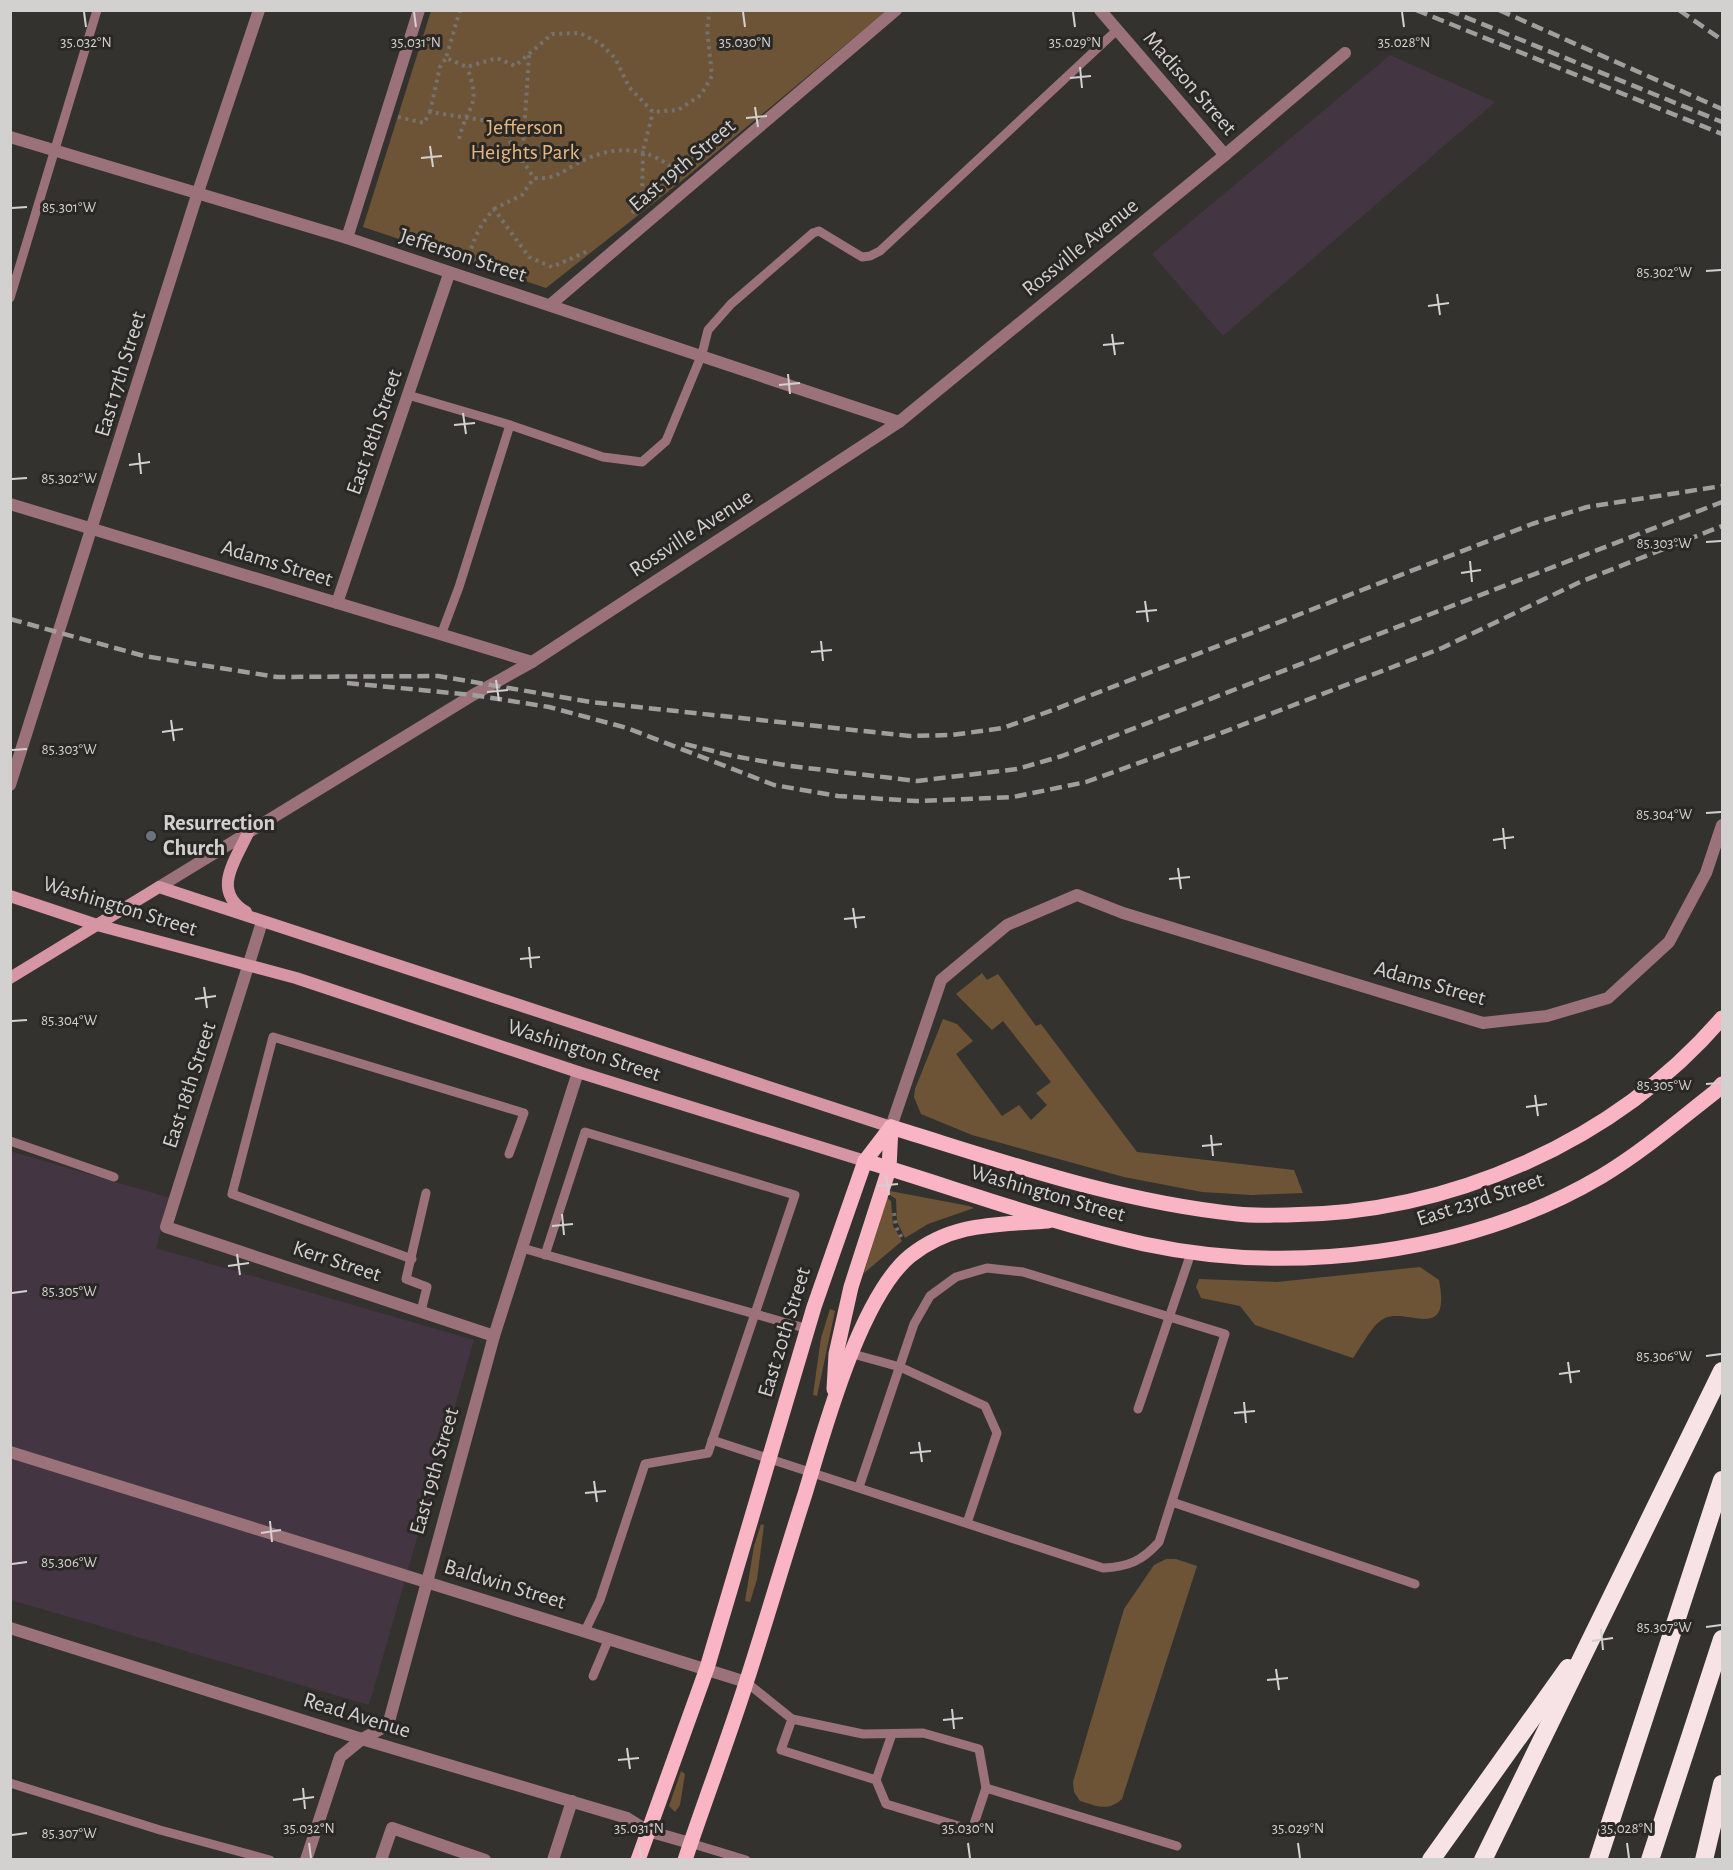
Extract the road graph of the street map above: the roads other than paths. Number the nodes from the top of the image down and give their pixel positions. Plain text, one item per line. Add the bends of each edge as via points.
1 (97, 10) edge
2 (259, 10) edge
3 (419, 10) edge
4 (896, 10) edge
5 (1100, 10) edge
6 (1117, 30) junction
7 (1345, 52) dead end
8 (10, 137) edge
9 (55, 151) junction
10 (1225, 155) junction
11 (197, 195) junction
12 (347, 238) junction
13 (449, 274) junction
14 (10, 298) edge
15 (550, 306) junction
16 (702, 354) junction
17 (408, 395) junction
18 (899, 422) junction
19 (510, 425) junction
20 (10, 504) edge
21 (93, 530) junction
22 (337, 603) junction
23 (441, 635) junction
24 (532, 662) junction
25 (10, 785) edge
26 (1722, 825) edge
27 (248, 833) junction
28 (159, 887) junction
29 (1077, 895) joint
30 (10, 896) edge
31 (262, 922) junction
32 (97, 925) junction
33 (248, 966) junction
34 (10, 978) edge
35 (1722, 1018) edge
36 (578, 1072) junction
37 (1722, 1084) edge
38 (891, 1127) junction
39 (10, 1141) edge
40 (509, 1154) dead end
41 (866, 1161) junction
42 (889, 1168) junction
43 (114, 1177) dead end
44 (426, 1193) dead end
45 (1167, 1205) joint
46 (1056, 1220) junction
47 (166, 1227) joint
48 (1145, 1244) joint
49 (522, 1248) junction
50 (1192, 1250) junction
51 (545, 1255) junction
52 (412, 1259) junction
53 (421, 1311) junction
54 (754, 1314) junction
55 (1168, 1316) junction
56 (808, 1329) junction
57 (494, 1336) junction
58 (852, 1354) junction
59 (900, 1367) junction
60 (1722, 1371) edge
61 (833, 1403) junction
62 (1138, 1409) dead end
63 (712, 1440) junction
64 (10, 1452) edge
65 (769, 1458) junction
66 (812, 1471) junction
67 (1722, 1480) edge
68 (859, 1487) junction
69 (1172, 1502) junction
70 (967, 1523) junction
71 (425, 1582) junction
72 (1414, 1584) dead end
73 (1599, 1625) junction
74 (10, 1628) edge
75 (585, 1631) junction
76 (609, 1638) junction
77 (1722, 1639) edge
78 (706, 1668) junction
79 (592, 1676) dead end
80 (746, 1682) junction
81 (792, 1719) junction
82 (892, 1734) junction
83 (362, 1739) junction
84 (876, 1780) junction
85 (10, 1783) edge
86 (1722, 1784) edge
87 (987, 1788) junction
88 (572, 1800) junction
89 (648, 1831) junction
90 (690, 1843) junction
91 (1177, 1846) dead end
92 (270, 1860) edge
93 (306, 1860) edge
94 (381, 1860) edge
95 (485, 1860) edge
96 (553, 1860) edge
97 (639, 1860) edge
98 (685, 1860) edge
99 (746, 1860) edge
100 (1431, 1860) edge
101 (1483, 1860) edge
102 (1598, 1860) edge
103 (1650, 1860) edge
104 (1704, 1860) edge

1 - 9 lane
2 - 11 street, East 17th Street
3 - 12 street
4 - 15 street, East 19th Street
5 - 6 street, Madison Street
6 - 10 street, Madison Street
6 - 16 lane via 880,250 862,257 825,232 813,233 731,304 708,330
7 - 10 street, Rossville Avenue
8 - 9 street, Jefferson Street
9 - 11 street, Jefferson Street
9 - 14 lane
10 - 18 street, Rossville Avenue
11 - 12 street, Jefferson Street
11 - 21 street, East 17th Street
12 - 13 street, Jefferson Street
13 - 15 street, Jefferson Street
13 - 17 street, East 18th Street
15 - 16 street, Jefferson Street
16 - 18 street, Jefferson Street
16 - 19 lane via 666,441 642,462 603,457
17 - 19 lane
17 - 22 street, East 18th Street
18 - 24 street, Rossville Avenue
19 - 23 lane
20 - 21 street, Adams Street
21 - 22 street, Adams Street
21 - 25 street, East 17th Street
22 - 23 street, Adams Street
23 - 24 street, Adams Street
24 - 27 street, Rossville Avenue
26 - 29 street, Adams Street via 1706,873 1670,942 1608,998 1547,1016 1483,1023 1123,913
27 - 28 street, Rossville Avenue
27 - 31 street via 227,877 228,896 236,906
28 - 31 street, Washington Street
28 - 32 street, Rossville Avenue
29 - 38 street, East 20th Street via 1007,925 941,980
30 - 32 street, Washington Street
31 - 33 street, East 18th Street
31 - 38 street, Washington Street
32 - 33 street, Washington Street
32 - 34 street, Rossville Avenue
33 - 36 street, Washington Street via 296,978
33 - 47 street, East 18th Street
35 - 45 main road, East 23rd Street via 1700,1044 1647,1090 1579,1135 1515,1168 1449,1191 1384,1207 1314,1214 1239,1215
36 - 41 street, Washington Street
36 - 49 street, East 19th Street
37 - 50 main road, East 23rd Street via 1601,1176 1533,1210 1457,1236 1396,1249 1307,1258
38 - 41 main road, East 20th Street
38 - 42 main road
38 - 45 main road, Washington Street via 1096,1190
39 - 43 lane
40 - 52 lane via 524,1113 273,1037 232,1194
41 - 42 main road, Washington Street
41 - 56 main road, East 20th Street
42 - 46 main road, Washington Street
42 - 61 main road via 851,1287 836,1354
44 - 52 lane
46 - 48 main road, Washington Street
46 - 58 main road via 967,1227 937,1238 909,1257 885,1285
47 - 53 street, Kerr Street
48 - 50 main road, East 23rd Street
49 - 51 lane
49 - 57 street, East 19th Street
50 - 55 lane
51 - 54 lane
51 - 54 lane via 585,1132 795,1194
52 - 53 lane via 406,1279 427,1287
53 - 57 street, Kerr Street
54 - 56 lane
54 - 63 lane
55 - 59 lane via 1023,1272 987,1268 956,1277 930,1296 914,1324
55 - 62 lane
55 - 69 lane via 1225,1334
56 - 65 main road, East 20th Street
57 - 71 street, East 19th Street
58 - 59 lane
58 - 61 main road
59 - 68 lane
59 - 70 lane via 985,1406 997,1433
60 - 73 highway
61 - 66 main road
63 - 65 lane
63 - 75 lane via 708,1453 645,1464 600,1600
64 - 71 street, Baldwin Street
65 - 66 lane
65 - 78 main road, East 20th Street
66 - 68 lane
66 - 80 main road
67 - 102 highway
68 - 70 lane
69 - 70 lane via 1159,1542 1144,1558 1125,1567 1103,1568
69 - 72 lane
71 - 75 street, Baldwin Street
71 - 83 street, East 19th Street via 388,1725
73 - 100 highway
73 - 101 highway
74 - 83 street, Read Avenue
75 - 76 street, Baldwin Street
76 - 78 street, Baldwin Street
76 - 79 lane
77 - 103 highway
78 - 80 street, Baldwin Street
78 - 89 main road, East 20th Street
80 - 81 lane
80 - 90 main road
81 - 82 lane via 863,1734
81 - 84 lane via 781,1750
82 - 84 lane
82 - 87 lane via 923,1733 979,1749
83 - 88 street, Read Avenue
83 - 93 street, East 19th Street via 340,1757
84 - 87 lane via 886,1804 972,1830
85 - 92 lane
86 - 104 highway
87 - 91 lane
88 - 89 street, Read Avenue via 627,1818
88 - 96 street
89 - 90 street, Read Avenue
89 - 97 main road, East 20th Street
90 - 98 main road
90 - 99 lane
94 - 95 street via 392,1828

